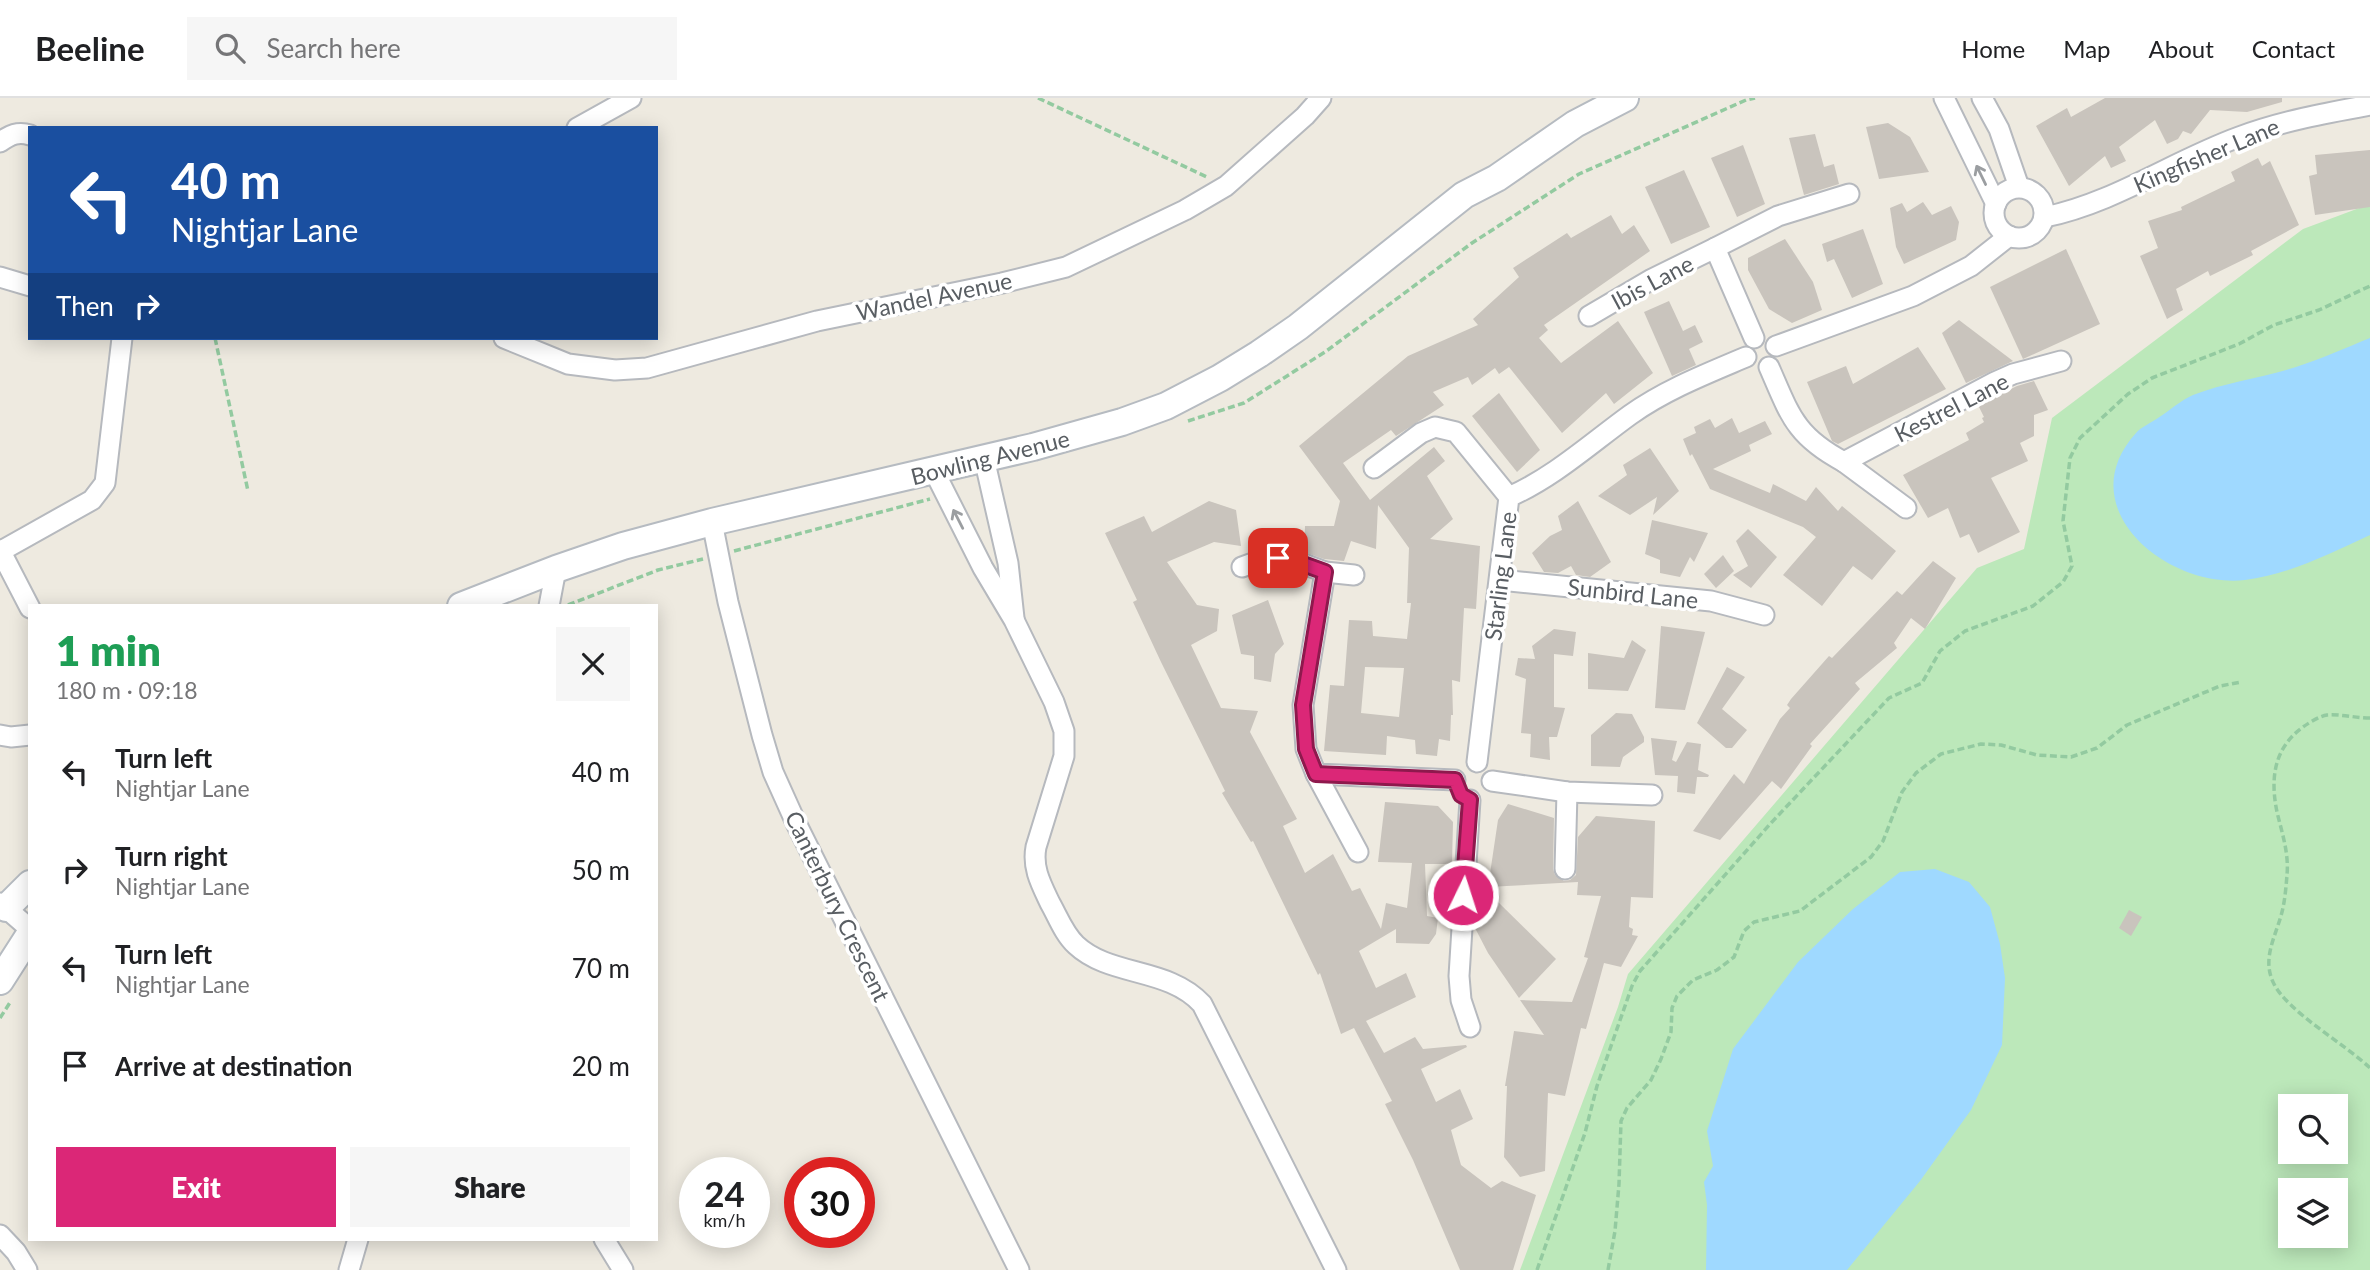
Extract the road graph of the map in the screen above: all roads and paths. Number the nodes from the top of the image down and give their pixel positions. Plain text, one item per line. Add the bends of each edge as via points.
1 (632, 98) edge
2 (1038, 98) edge
3 (1321, 98) edge
4 (1589, 98) edge
5 (1625, 98) edge
6 (1944, 98) edge
7 (1982, 98) edge
8 (2370, 104) edge
9 (581, 126) edge
10 (28, 134) edge
11 (0, 142) edge
12 (1226, 186) junction
13 (2019, 187) junction
14 (1849, 194) dead end
15 (1464, 195) junction
16 (1996, 204) junction
17 (2045, 216) junction
18 (2009, 236) junction
19 (1716, 248) junction
20 (0, 276) edge
21 (28, 285) edge
22 (2370, 286) edge
23 (1589, 316) dead end
24 (1754, 338) junction
25 (122, 340) edge
26 (215, 340) edge
27 (509, 340) edge
28 (1776, 346) junction
29 (1745, 357) junction
30 (2061, 361) dead end
31 (1769, 367) junction
32 (984, 458) junction
33 (1844, 462) junction
34 (1374, 468) dead end
35 (933, 471) junction
36 (248, 491) dead end
37 (1509, 497) junction
38 (1906, 508) dead end
39 (712, 522) junction
40 (0, 550) edge
41 (1241, 567) dead end
42 (556, 569) junction
43 (1325, 572) junction
44 (1354, 575) dead end
45 (1500, 580) junction
46 (28, 604) edge
47 (466, 604) edge
48 (549, 604) edge
49 (1764, 615) dead end
50 (1014, 620) junction
51 (2241, 682) dead end
52 (2370, 718) edge
53 (0, 735) edge
54 (28, 735) edge
55 (1477, 762) junction
56 (1316, 774) junction
57 (1455, 780) junction
58 (1492, 781) junction
59 (1567, 792) junction
60 (1652, 795) dead end
61 (1470, 800) junction
62 (1358, 852) dead end
63 (1565, 869) dead end
64 (28, 886) edge
65 (3, 906) edge
66 (28, 930) edge
67 (28, 935) edge
68 (0, 981) edge
69 (1470, 1027) dead end
70 (2370, 1068) edge
71 (0, 1235) edge
72 (357, 1241) edge
73 (605, 1241) edge
74 (27, 1270) edge
75 (349, 1270) edge
76 (623, 1270) edge
77 (1020, 1270) edge
78 (1336, 1270) edge
79 (1537, 1270) edge
80 (1608, 1270) edge

1 - 9 street
2 - 12 path
3 - 12 street, Wandel Avenue
4 - 15 main road, Bowling Avenue via 1482,172
5 - 15 main road, Bowling Avenue via 1575,124
16 -> 6 street
7 - 13 street via 1999,129
8 - 17 street, Kingfisher Lane via 2239,136 2117,193
10 - 11 street via 13,134
12 - 27 street, Wandel Avenue via 1066,267 817,321 647,368 615,370 568,364
13 - 16 street via 2001,195
13 - 17 street via 2035,193
14 - 19 street, Ibis Lane via 1778,215
15 - 32 main road, Bowling Avenue via 1298,327 1220,378 1122,422
16 - 18 street via 1996,223
17 - 18 street via 2031,236
18 - 28 street via 1971,266 1913,296
19 - 23 street, Ibis Lane
19 - 24 street, Ibis Lane
20 - 21 street
22 - 79 path via 2152,378 2080,438 2070,458 2063,521 2072,566 2063,582 2033,606 1965,631 1940,651 1922,683 1889,698 1640,971
24 - 28 street via 1766,337
24 - 29 street
25 - 40 street via 105,483 92,500
26 - 36 path
28 - 31 street via 1775,362
29 - 31 street via 1755,368
29 - 37 street, Starling Lane via 1672,390 1546,477
30 - 33 street, Kestrel Lane via 1995,382
31 - 33 street via 1802,433
32 - 35 main road, Bowling Avenue
32 - 50 street via 1008,563
33 - 38 street
34 - 37 street via 1435,427 1456,432
35 - 39 main road, Bowling Avenue
50 -> 35 street
37 - 45 street, Starling Lane
39 - 42 main road, Bowling Avenue
39 - 77 street, Canterbury Crescent via 728,603 774,772
40 - 46 street
41 - 43 street via 1278,558
42 - 47 main road, Bowling Avenue
42 - 48 street
43 - 44 street
43 - 56 street via 1303,705 1306,749
45 - 49 street, Sunbird Lane via 1711,601
45 - 55 street, Starling Lane
50 - 78 street via 1057,709 1066,741 1036,847 1039,881 1076,946 1108,963 1185,988 1202,1004
51 - 80 path via 2220,686 2127,725 2097,748 2071,757 1982,744 1941,754 1916,773 1902,792 1883,841 1871,857 1800,911 1754,922 1744,931 1734,957 1693,980 1677,996 1661,1059 1621,1121 1615,1231
52 - 70 path via 2325,715 2291,735 2277,759 2275,790 2288,872 2268,966 2274,985 2297,1010
53 - 54 street
55 - 57 street via 1459,768
55 - 58 street via 1489,771
56 - 57 street
56 - 62 street
57 - 61 street via 1461,795
58 - 59 street
58 - 61 street via 1488,793
59 - 60 street
59 - 63 street
61 - 69 street via 1459,976
64 - 65 main road
65 - 66 street
67 - 68 main road
71 - 74 street
72 - 75 street
73 - 76 street

